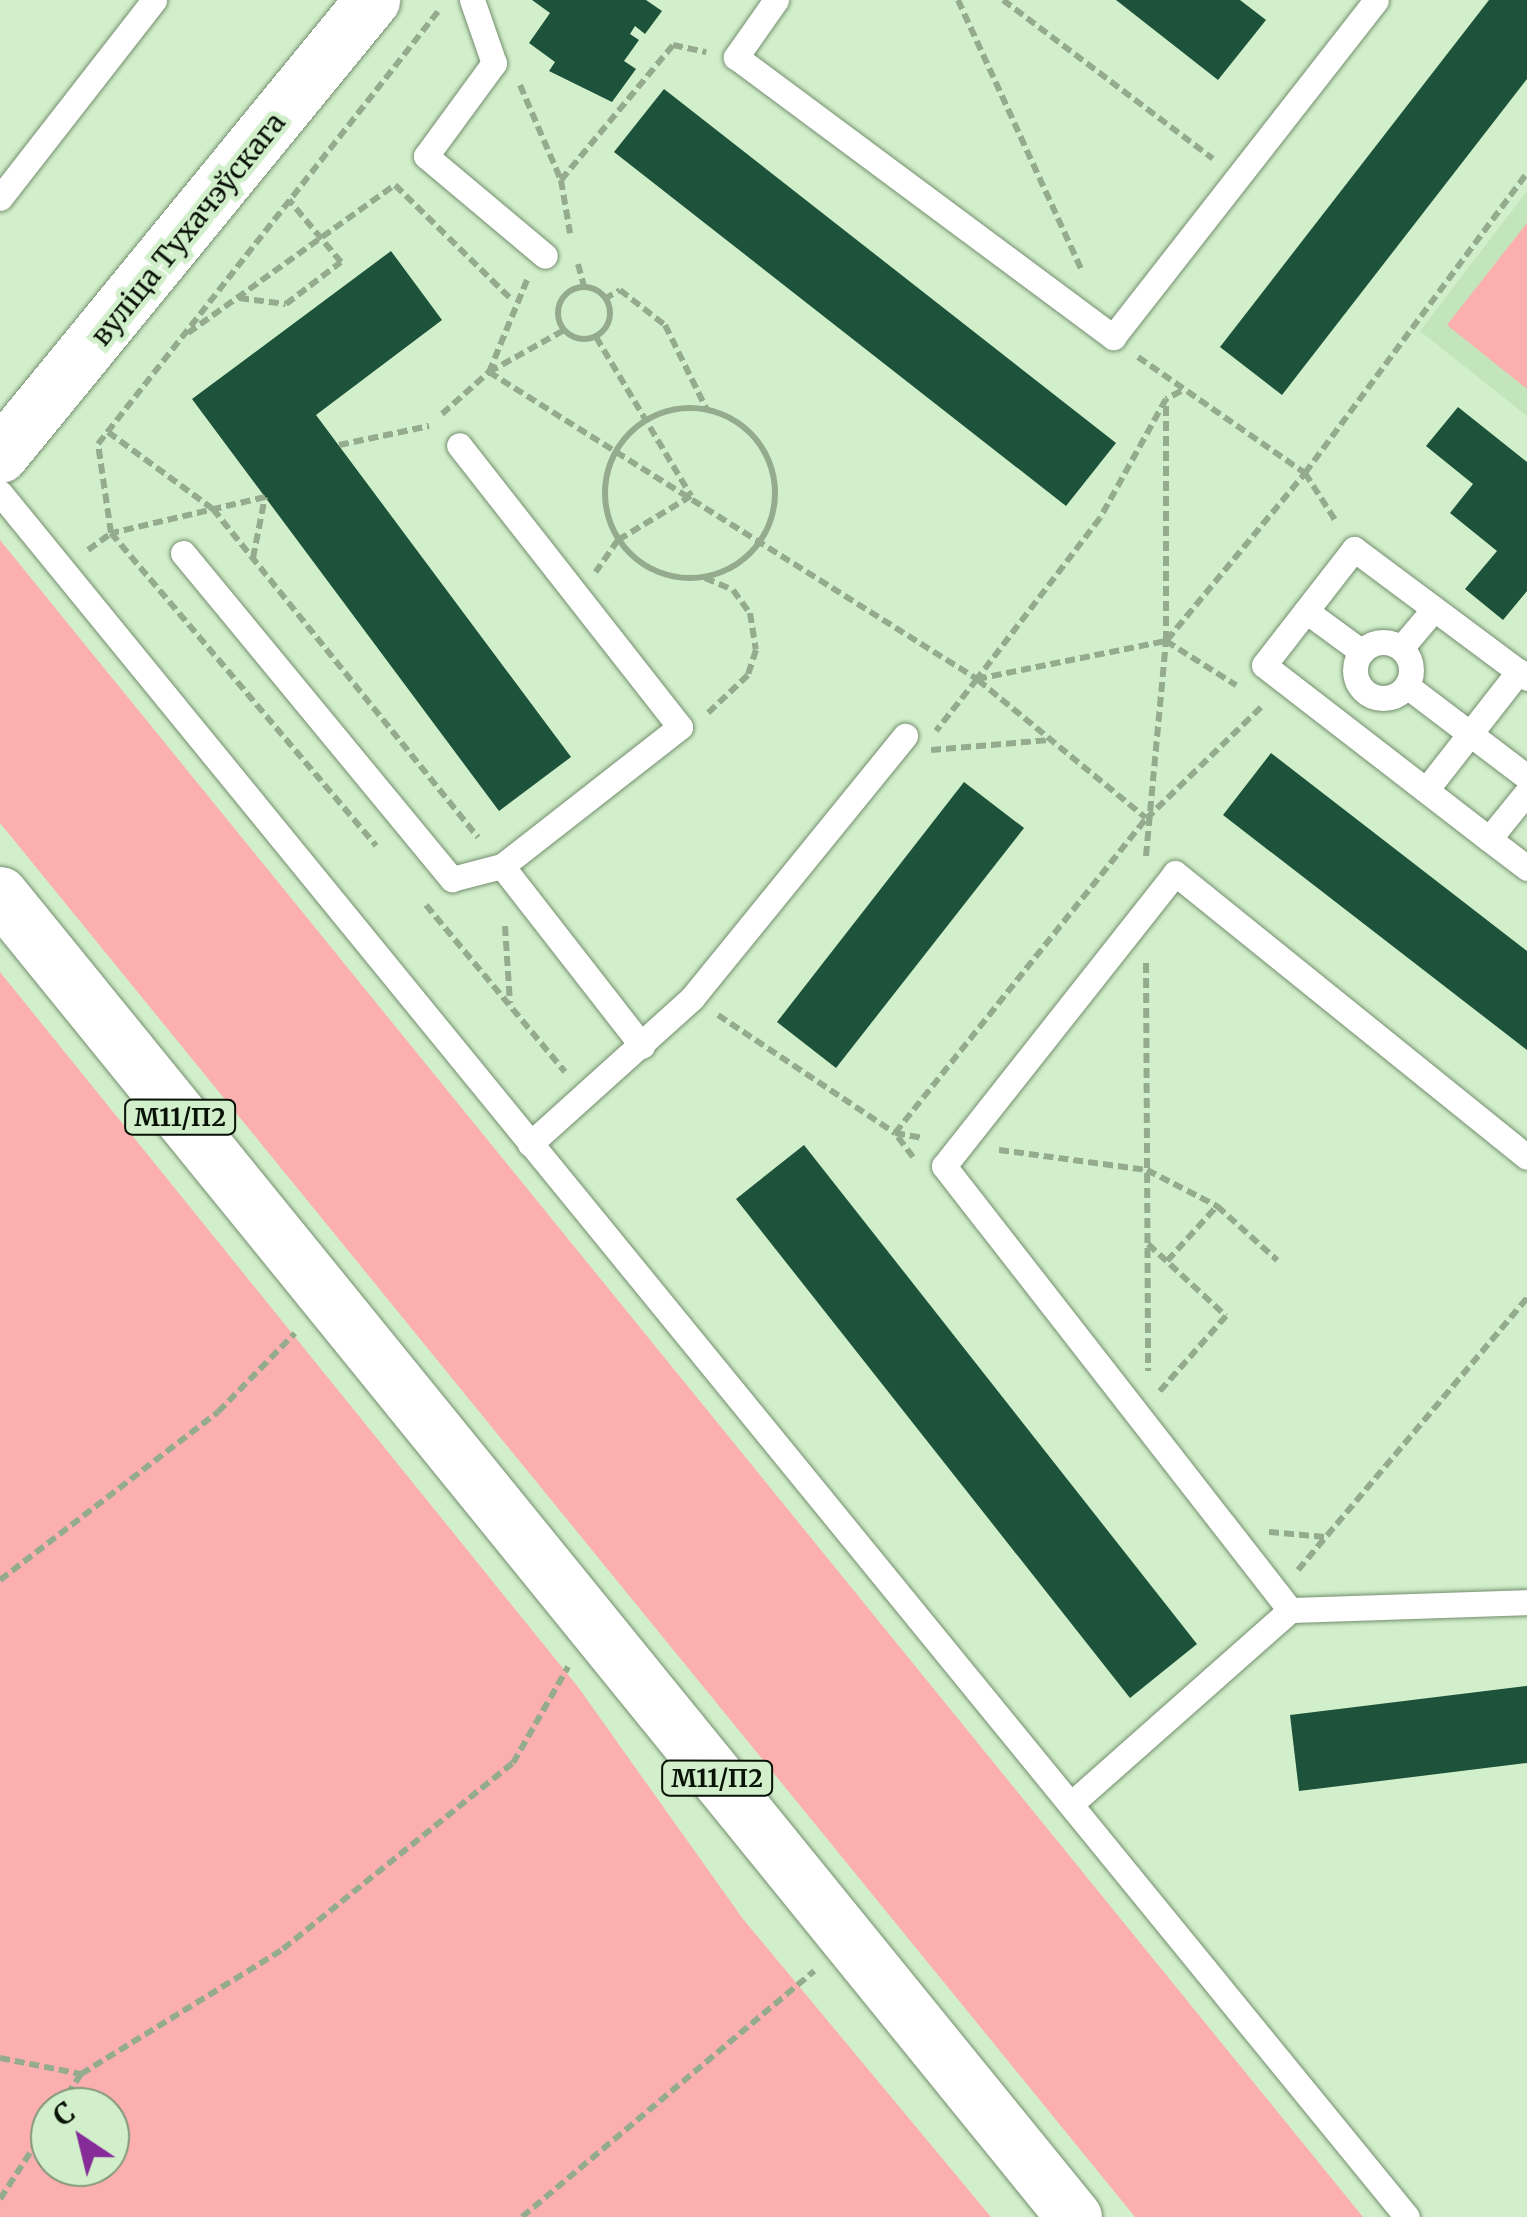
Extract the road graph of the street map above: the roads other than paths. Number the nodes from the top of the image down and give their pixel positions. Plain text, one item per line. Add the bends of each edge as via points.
1 (154, 0) edge
2 (372, 0) edge
3 (472, 0) edge
4 (776, 0) edge
5 (1366, 4) edge
6 (0, 198) edge
7 (545, 256) road end
8 (459, 445) dead end
9 (0, 455) edge
10 (0, 493) edge
11 (183, 553) dead end
12 (1434, 608) junction
13 (1306, 611) junction
14 (1401, 648) junction
15 (1362, 652) junction
16 (1523, 674) edge
17 (1407, 686) junction
18 (1367, 694) junction
19 (1344, 727) junction
20 (1470, 734) junction
21 (906, 736) dead end
22 (1527, 777) edge
23 (1426, 790) junction
24 (1527, 792) edge
25 (1489, 839) junction
26 (502, 866) junction
27 (1527, 868) edge
28 (0, 894) edge
29 (642, 1046) junction
30 (530, 1144) junction
31 (1527, 1157) edge
32 (1284, 1602) junction
33 (1527, 1602) edge
34 (1071, 1804) junction
35 (1074, 2217) edge
36 (1406, 2217) edge

1 - 6 lane
2 - 9 main road, вуліца Тухачэўскага
3 - 7 lane via 494,63 426,156
4 - 5 lane via 736,57 1112,337
8 - 26 lane via 680,727
10 - 30 lane
11 - 26 lane via 452,879
12 - 13 lane via 1354,549
12 - 14 lane
12 - 16 lane
13 - 15 lane
13 - 19 lane via 1264,665
14 - 15 lane via 1380,643
14 - 17 lane via 1411,668
15 - 18 lane via 1355,668
16 - 20 lane
17 - 18 lane via 1394,697
17 - 20 lane
18 - 19 lane
19 - 23 lane
20 - 22 lane
20 - 23 lane
21 - 29 lane via 692,998
23 - 25 lane
24 - 25 lane
25 - 27 lane
26 - 29 lane
28 - 35 main road, М11/П2
29 - 30 lane
30 - 34 lane
31 - 32 lane via 1175,873 944,1166
32 - 33 lane
32 - 34 lane
34 - 36 lane

